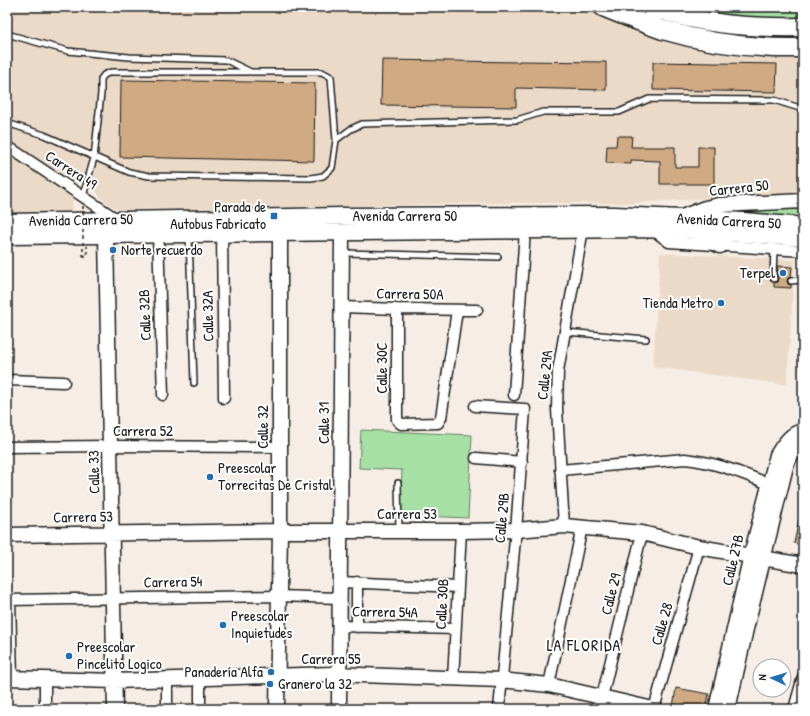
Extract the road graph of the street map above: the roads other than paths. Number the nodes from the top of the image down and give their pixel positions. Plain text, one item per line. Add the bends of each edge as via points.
1 (651, 7) edge
2 (607, 9) edge
3 (803, 27) edge
4 (7, 34) edge
5 (803, 48) edge
6 (250, 72) junction
7 (803, 109) edge
8 (7, 123) edge
9 (336, 140) junction
10 (7, 146) edge
11 (94, 158) junction
12 (83, 201) junction
13 (803, 201) edge
14 (280, 217) junction
15 (118, 220) junction
16 (7, 222) edge
17 (679, 224) junction
18 (803, 226) edge
19 (525, 230) junction
20 (583, 230) junction
21 (652, 230) junction
22 (699, 231) junction
23 (342, 232) junction
24 (280, 233) junction
25 (158, 234) junction
26 (189, 234) junction
27 (222, 234) junction
28 (106, 235) junction
29 (7, 236) edge
30 (803, 238) edge
31 (720, 245) junction
32 (774, 249) junction
33 (803, 251) edge
34 (343, 253) junction
35 (498, 257) dead end
36 (803, 278) edge
37 (774, 279) dead end
38 (791, 281) dead end
39 (342, 307) junction
40 (397, 310) junction
41 (457, 310) junction
42 (477, 310) dead end
43 (566, 332) junction
44 (646, 339) dead end
45 (7, 380) edge
46 (64, 382) dead end
47 (194, 384) dead end
48 (163, 395) dead end
49 (514, 395) dead end
50 (224, 398) dead end
51 (475, 406) dead end
52 (803, 431) edge
53 (803, 444) edge
54 (110, 446) junction
55 (7, 447) edge
56 (280, 447) junction
57 (476, 458) dead end
58 (522, 462) junction
59 (560, 470) junction
60 (398, 483) dead end
61 (769, 484) junction
62 (564, 526) junction
63 (582, 527) junction
64 (516, 530) junction
65 (280, 531) junction
66 (340, 531) junction
67 (399, 531) junction
68 (461, 532) junction
69 (112, 533) junction
70 (642, 533) junction
71 (7, 535) edge
72 (699, 547) junction
73 (758, 557) junction
74 (803, 566) edge
75 (340, 582) junction
76 (357, 582) junction
77 (458, 588) junction
78 (278, 596) junction
79 (113, 598) junction
80 (339, 598) junction
81 (8, 600) edge
82 (339, 626) junction
83 (357, 627) junction
84 (455, 629) junction
85 (338, 675) junction
86 (278, 676) junction
87 (803, 677) edge
88 (9, 678) edge
89 (45, 679) junction
90 (166, 679) junction
91 (200, 679) junction
92 (453, 679) junction
93 (501, 680) junction
94 (115, 681) junction
95 (549, 685) junction
96 (600, 703) edge
97 (45, 709) edge
98 (115, 709) edge
99 (167, 709) edge
100 (200, 709) edge
101 (277, 709) edge
102 (339, 709) edge
103 (499, 709) edge
104 (653, 709) edge
105 (716, 709) edge
106 (728, 709) edge
107 (794, 709) edge

1 - 3 highway via 688,18 731,25
2 - 5 highway via 664,30 717,42
4 - 6 lane via 68,52 226,60
6 - 9 lane via 322,72 331,77
6 - 11 lane via 111,72 104,75 101,79
7 - 9 lane via 774,100 649,99 619,112 543,112 516,120 362,124
8 - 11 lane via 44,135
9 - 11 lane via 332,168 323,176 311,178 149,176 129,172
10 - 12 street, Carrera 49
11 - 12 lane
12 - 15 street, Carrera 49
13 - 17 street, Carrera 50 via 719,205 705,208
14 - 15 main road, Avenida Carrera 50
14 - 17 main road, Avenida Carrera 50 via 594,215
14 - 24 street, Calle 32
15 - 16 main road, Avenida Carrera 50
17 - 18 main road, Avenida Carrera 50 via 744,221
17 - 21 main road, Avenida Carrera 50
17 - 22 main road, Avenida Carrera 50
19 - 20 main road, Avenida Carrera 50
19 - 23 main road, Avenida Carrera 50
19 - 49 street
20 - 21 main road, Avenida Carrera 50
20 - 43 street, Calle 29A
21 - 31 street via 669,242
22 - 30 main road, Avenida Carrera 50
22 - 31 main road
23 - 24 main road, Avenida Carrera 50
23 - 34 street, Calle 31
24 - 27 main road, Avenida Carrera 50
24 - 56 street, Calle 32
25 - 26 main road, Avenida Carrera 50
25 - 28 main road, Avenida Carrera 50
25 - 48 street, Calle 32B
26 - 27 main road, Avenida Carrera 50
26 - 47 lane
27 - 50 street, Calle 32A
28 - 29 main road, Avenida Carrera 50
28 - 54 street, Calle 33
31 - 32 street
32 - 33 street
32 - 37 lane
34 - 35 lane
34 - 39 street, Calle 31
36 - 38 lane
39 - 40 street, Carrera 50A
39 - 66 street, Calle 31
40 - 41 street, Carrera 50A
40 - 41 street, Calle 30C via 397,420 401,424 438,423 441,418
41 - 42 street, Carrera 50A
43 - 44 lane
43 - 59 street, Calle 29A via 558,371
45 - 46 street
51 - 58 street, Calle 29B via 525,409
52 - 61 street, Calle 27B via 790,437 782,446
53 - 73 street, Calle 27B via 791,455 786,466
54 - 55 street, Carrera 52
54 - 56 street, Carrera 52
54 - 69 street, Calle 33
56 - 65 street, Calle 32
57 - 58 street
58 - 64 street, Calle 29B
59 - 61 street via 685,459 702,460
59 - 62 street, Calle 29A
60 - 67 lane
61 - 73 street, Calle 27B
62 - 63 street, Carrera 53
62 - 64 street, Carrera 53
63 - 70 street, Carrera 53
63 - 95 street
64 - 68 street, Carrera 53
64 - 93 street, Calle 29B
65 - 66 street, Carrera 53
65 - 69 street, Carrera 53
65 - 78 street, Calle 32
66 - 67 street, Carrera 53
66 - 75 street, Calle 31
67 - 68 street, Carrera 53
68 - 77 street, Calle 30B
69 - 71 street, Carrera 53
69 - 79 street, Calle 33
70 - 72 street, Carrera 53
70 - 96 street, Calle 29
72 - 73 street, Carrera 53
72 - 104 street, Calle 28
73 - 74 street, Carrera 53
73 - 105 street, Calle 27B
73 - 106 street, Calle 27B via 746,629
75 - 76 street
75 - 80 street, Calle 31
76 - 77 street
76 - 83 street
77 - 84 street, Calle 30B
78 - 79 street, Carrera 54
78 - 80 street, Carrera 54
78 - 86 street, Calle 32
79 - 81 street, Carrera 54
79 - 94 street, Calle 33
80 - 82 street, Calle 31
81 - 88 street
82 - 83 street, Carrera 54A
82 - 85 street, Calle 31
83 - 84 street, Carrera 54A
84 - 92 street, Calle 30B
85 - 86 street, Carrera 55
85 - 92 street, Carrera 55
85 - 102 street, Calle 31
86 - 91 street, Carrera 55
86 - 101 street, Calle 32
87 - 107 street
88 - 89 street, Carrera 55
89 - 94 street, Carrera 55
89 - 97 street
90 - 91 street, Carrera 55
90 - 94 street, Carrera 55
90 - 99 street
91 - 100 street
92 - 93 street, Carrera 55
93 - 95 street, Carrera 55
93 - 103 street, Calle 29B
94 - 98 street, Calle 33
95 - 96 street, Carrera 55
96 - 104 street, Carrera 55

